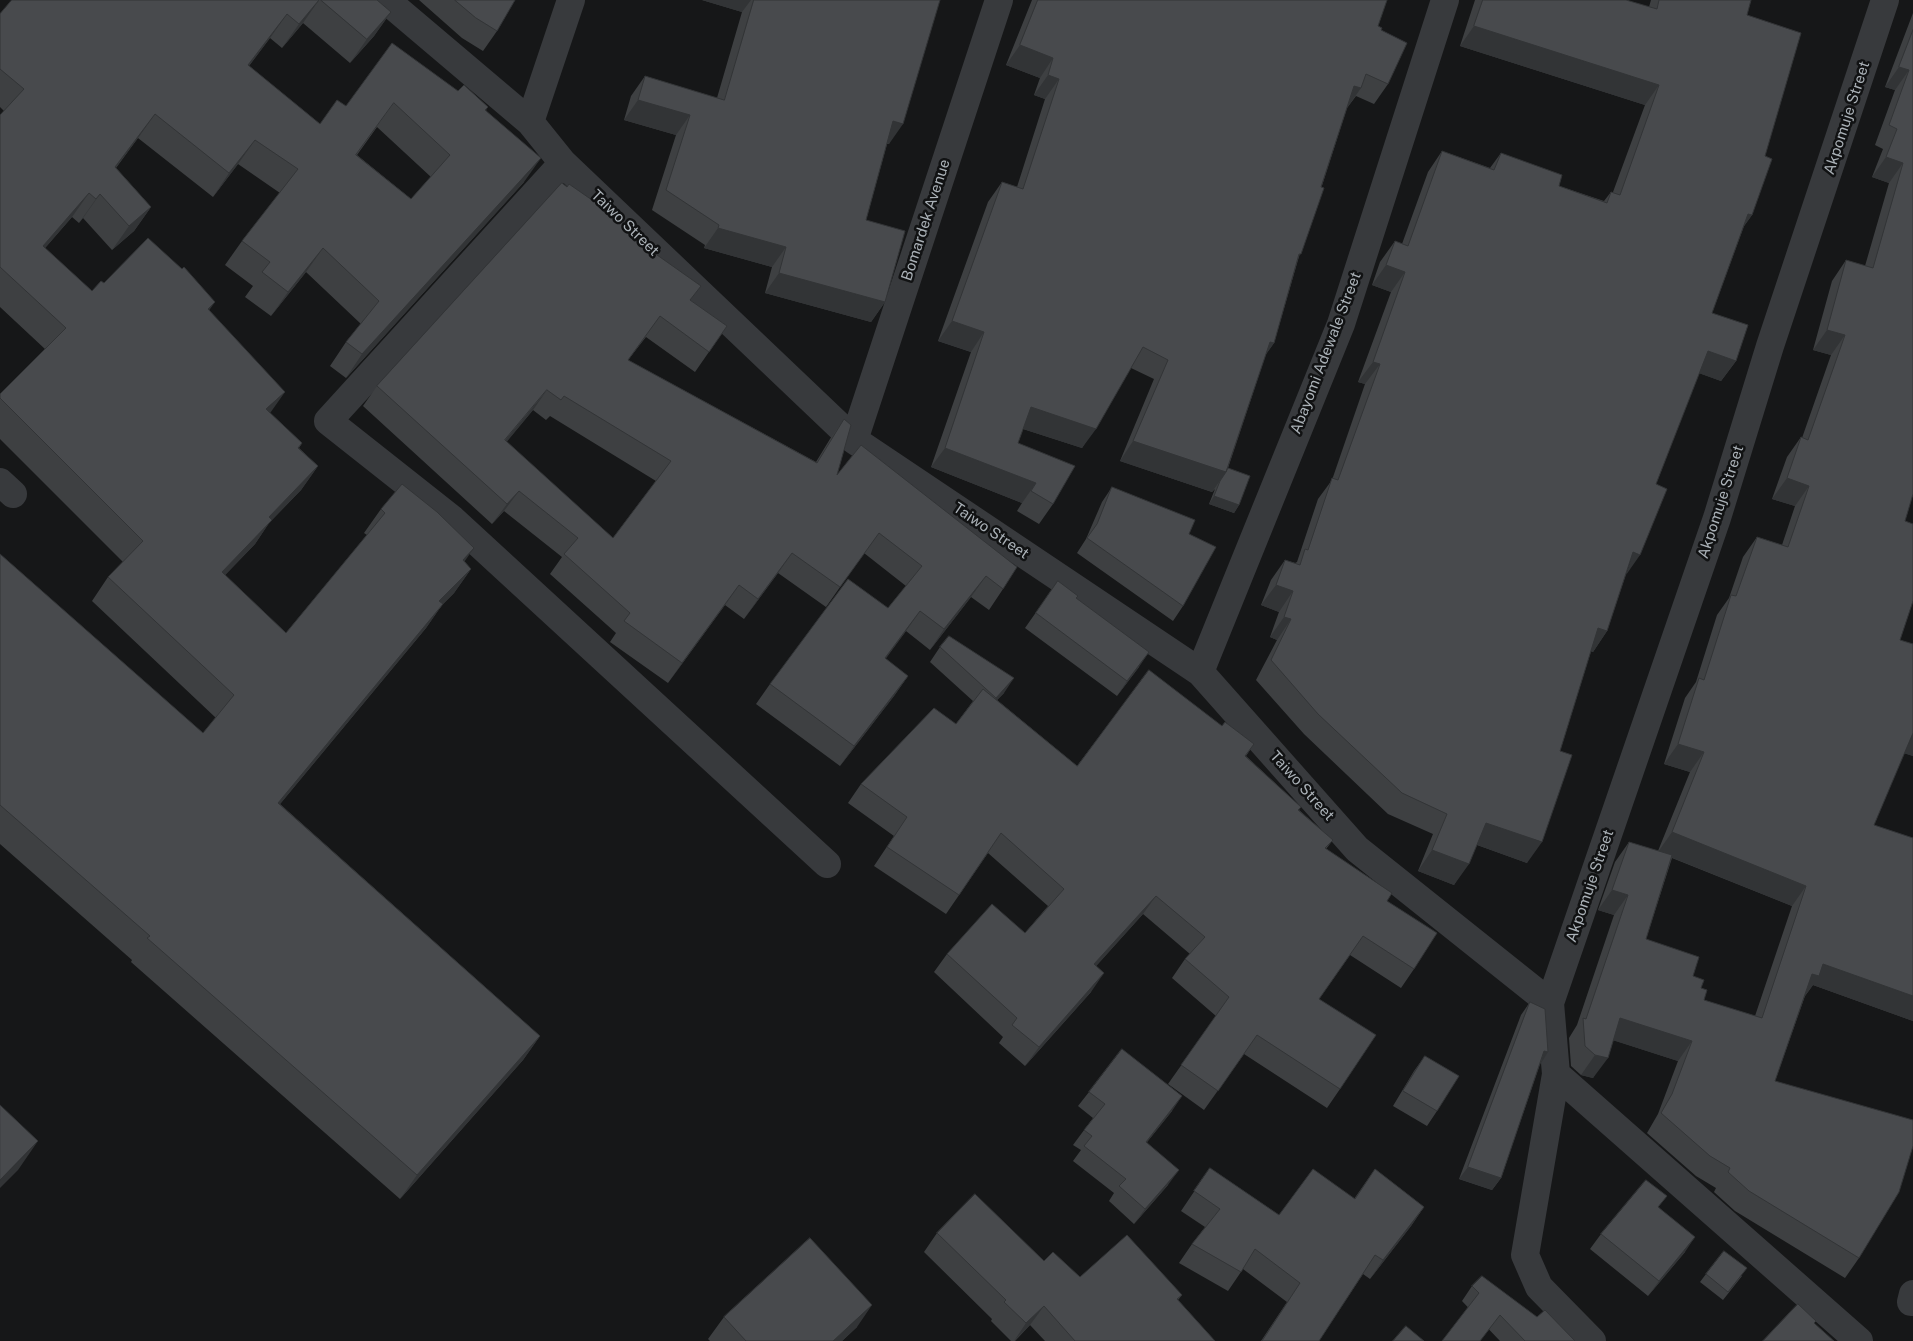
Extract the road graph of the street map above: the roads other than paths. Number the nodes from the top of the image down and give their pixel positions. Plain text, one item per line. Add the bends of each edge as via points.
1 (386, 0) edge
2 (571, 0) edge
3 (999, 0) edge
4 (1445, 0) edge
5 (1885, 0) edge
6 (530, 122) junction
7 (563, 163) junction
8 (854, 440) junction
9 (1200, 672) junction
10 (828, 864) dead end
11 (1550, 1003) junction
12 (1556, 1074) junction
13 (1592, 1341) edge
14 (1859, 1341) edge

1 - 6 street, Taiwo Street
2 - 6 street
3 - 8 street, Bomardek Avenue
4 - 9 street, Abayomi Adewale Street via 1341,324
5 - 11 street, Akpomuje Street via 1770,346 1717,518
6 - 7 street, Taiwo Street
7 - 8 street, Taiwo Street
7 - 10 street via 328,421 452,519
8 - 9 street, Taiwo Street
9 - 11 street, Taiwo Street via 1357,848
11 - 12 street
12 - 13 street via 1525,1255 1539,1287
12 - 14 street

